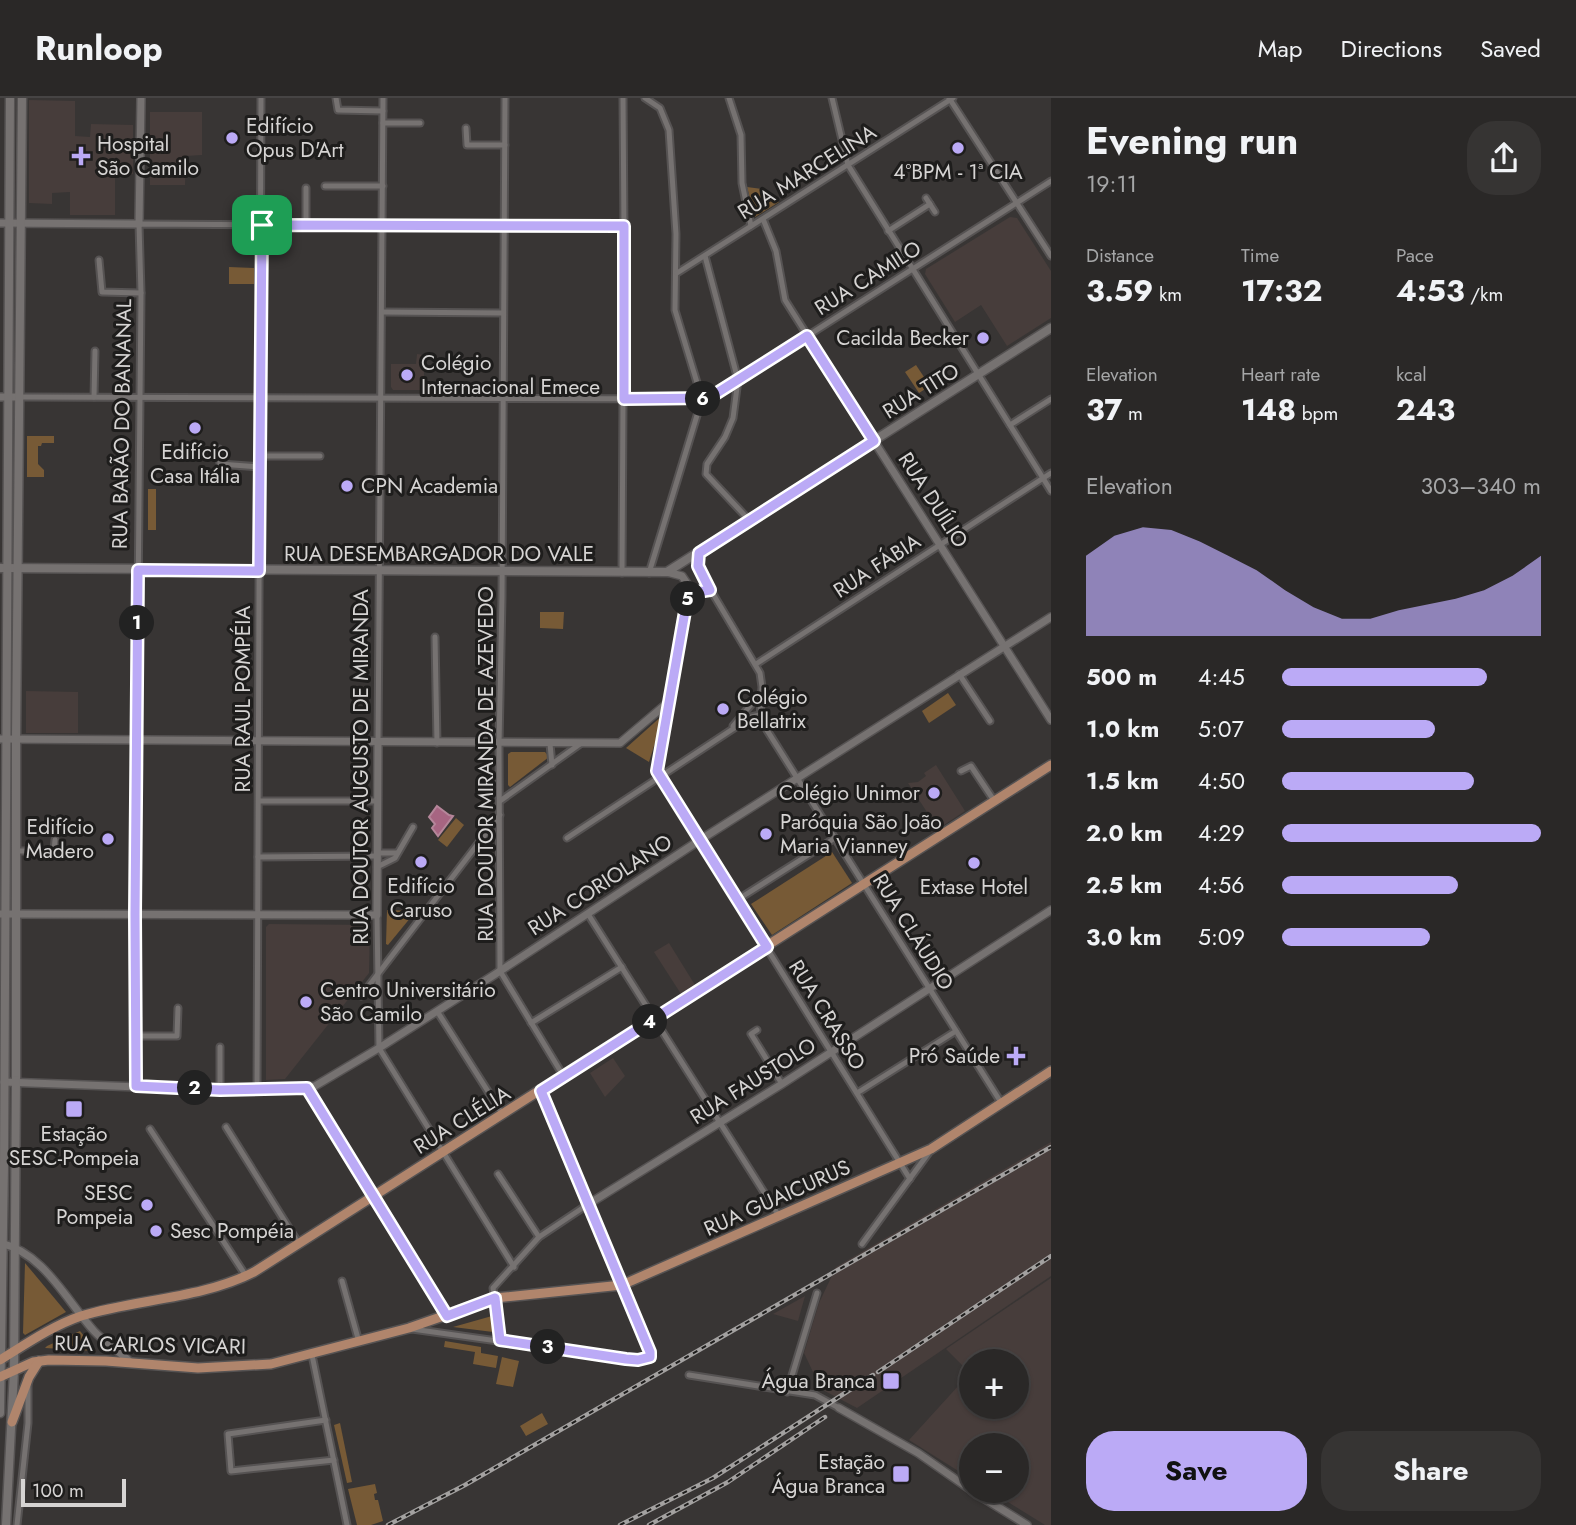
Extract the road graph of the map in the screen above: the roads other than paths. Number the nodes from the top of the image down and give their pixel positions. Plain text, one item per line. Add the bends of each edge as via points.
1 (10, 98) edge
2 (22, 98) edge
3 (141, 98) edge
4 (261, 98) edge
5 (336, 98) edge
6 (383, 98) edge
7 (505, 98) edge
8 (623, 98) edge
9 (645, 98) edge
10 (729, 98) edge
11 (831, 98) edge
12 (951, 99) edge
13 (383, 111) junction
14 (383, 123) junction
15 (420, 123) dead end
16 (466, 128) dead end
17 (5, 132) edge
18 (505, 145) junction
19 (848, 165) junction
20 (1051, 181) edge
21 (326, 186) dead end
22 (383, 186) junction
23 (306, 188) dead end
24 (926, 198) dead end
25 (1016, 203) junction
26 (930, 204) junction
27 (935, 212) dead end
28 (763, 219) junction
29 (5, 223) edge
30 (21, 224) junction
31 (139, 224) junction
32 (262, 225) junction
33 (306, 225) junction
34 (383, 225) junction
35 (503, 226) junction
36 (624, 226) junction
37 (751, 226) junction
38 (888, 231) junction
39 (705, 256) junction
40 (1051, 256) edge
41 (99, 260) dead end
42 (912, 268) junction
43 (677, 273) junction
44 (141, 293) junction
45 (383, 312) junction
46 (503, 313) junction
47 (1051, 328) edge
48 (807, 336) junction
49 (95, 351) dead end
50 (979, 375) junction
51 (738, 380) junction
52 (139, 396) junction
53 (4, 397) edge
54 (20, 397) junction
55 (94, 397) junction
56 (261, 398) junction
57 (382, 398) junction
58 (502, 399) junction
59 (624, 399) junction
60 (702, 399) junction
61 (1051, 399) edge
62 (1010, 425) junction
63 (874, 441) junction
64 (219, 449) dead end
65 (261, 456) junction
66 (320, 456) dead end
67 (261, 467) junction
68 (1051, 473) edge
69 (1043, 478) junction
70 (1051, 491) edge
71 (750, 521) junction
72 (940, 544) junction
73 (699, 553) junction
74 (4, 568) edge
75 (19, 569) junction
76 (138, 570) junction
77 (259, 571) junction
78 (380, 571) junction
79 (502, 572) junction
80 (667, 572) junction
81 (622, 573) junction
82 (649, 573) junction
83 (710, 590) junction
84 (687, 600) junction
85 (1051, 617) edge
86 (435, 637) dead end
87 (1004, 646) junction
88 (756, 664) junction
89 (959, 674) junction
90 (762, 691) junction
91 (671, 700) junction
92 (760, 715) junction
93 (1051, 720) edge
94 (990, 721) dead end
95 (731, 730) junction
96 (16, 739) junction
97 (2, 740) edge
98 (136, 740) junction
99 (259, 742) junction
100 (378, 743) junction
101 (437, 743) junction
102 (499, 744) junction
103 (550, 744) junction
104 (580, 744) junction
105 (552, 765) junction
106 (1051, 765) edge
107 (961, 771) dead end
108 (661, 776) junction
109 (798, 778) junction
110 (259, 801) junction
111 (377, 801) junction
112 (500, 802) junction
113 (995, 802) junction
114 (500, 815) junction
115 (413, 827) dead end
116 (500, 836) junction
117 (567, 838) dead end
118 (835, 838) junction
119 (482, 839) junction
120 (55, 840) dead end
121 (700, 840) junction
122 (17, 851) junction
123 (397, 853) junction
124 (377, 855) junction
125 (258, 857) junction
126 (377, 867) junction
127 (864, 885) junction
128 (737, 900) junction
129 (1051, 910) edge
130 (3, 914) edge
131 (17, 914) junction
132 (135, 914) junction
133 (588, 914) junction
134 (377, 915) junction
135 (258, 916) junction
136 (767, 947) junction
137 (391, 957) junction
138 (378, 962) junction
139 (622, 967) junction
140 (500, 971) junction
141 (377, 975) junction
142 (930, 988) junction
143 (361, 996) dead end
144 (178, 1008) dead end
145 (437, 1012) junction
146 (654, 1019) junction
147 (531, 1023) junction
148 (757, 1030) dead end
149 (957, 1031) junction
150 (135, 1036) junction
151 (220, 1047) dead end
152 (379, 1048) junction
153 (831, 1052) junction
154 (1051, 1071) edge
155 (564, 1077) junction
156 (4, 1082) junction
157 (16, 1082) junction
158 (782, 1084) junction
159 (136, 1086) junction
160 (307, 1088) junction
161 (220, 1090) junction
162 (257, 1090) junction
163 (541, 1091) junction
164 (857, 1093) junction
165 (1002, 1104) junction
166 (503, 1115) junction
167 (721, 1123) junction
168 (226, 1127) dead end
169 (150, 1129) dead end
170 (931, 1149) junction
171 (443, 1153) junction
172 (901, 1164) junction
173 (498, 1174) dead end
174 (910, 1179) junction
175 (374, 1197) junction
176 (587, 1205) junction
177 (779, 1216) junction
178 (538, 1237) junction
179 (1, 1243) edge
180 (299, 1244) junction
181 (862, 1244) dead end
182 (15, 1247) junction
183 (514, 1268) junction
184 (246, 1276) junction
185 (342, 1281) dead end
186 (622, 1284) junction
187 (817, 1293) dead end
188 (495, 1298) junction
189 (81, 1316) junction
190 (447, 1316) junction
191 (409, 1328) junction
192 (500, 1340) junction
193 (359, 1342) junction
194 (14, 1351) junction
195 (312, 1355) junction
196 (1, 1359) edge
197 (38, 1360) junction
198 (131, 1363) junction
199 (14, 1371) junction
200 (689, 1375) dead end
201 (1, 1378) edge
202 (28, 1380) junction
203 (787, 1392) junction
204 (0, 1404) edge
205 (839, 1408) joint
206 (0, 1413) edge
207 (326, 1420) junction
208 (12, 1425) junction
209 (334, 1460) junction
210 (959, 1482) edge
211 (991, 1503) edge
212 (6, 1525) edge
213 (17, 1525) edge
214 (347, 1525) edge
215 (1027, 1525) edge

1 - 17 main road
2 - 30 main road
3 - 31 street, RUA BARÃO DO BANANAL
4 - 32 street, RUA RAUL POMPÉIA
5 - 13 street via 338,110
6 - 13 street, RUA DOUTOR AUGUSTO DE MIRANDA
7 - 18 street, RUA DOUTOR MIRANDA DE AZEVEDO
8 - 36 street
9 - 43 street via 660,108 669,130
10 - 37 street via 741,135 742,183
11 - 19 street
12 - 19 street, RUA MARCELINA
12 - 25 street
13 - 14 street, RUA DOUTOR AUGUSTO DE MIRANDA
14 - 15 street
14 - 22 street, RUA DOUTOR AUGUSTO DE MIRANDA
16 - 18 street via 467,145
17 - 29 main road
18 - 35 street, RUA DOUTOR MIRANDA DE AZEVEDO
19 - 28 street, RUA MARCELINA
19 - 38 street
20 - 25 street, RUA CAMILO
21 - 22 street
22 - 34 street, RUA DOUTOR AUGUSTO DE MIRANDA
23 - 33 street
24 - 26 street
25 - 40 street
25 - 42 street, RUA CAMILO
26 - 27 street
26 - 38 street
28 - 37 street, RUA MARCELINA
28 - 48 street, RUA DUÍLIO via 776,251 783,296
29 - 30 street
29 - 53 main road
30 - 31 street
30 - 54 main road
31 - 32 street
31 - 44 street, RUA BARÃO DO BANANAL
32 - 33 street
32 - 56 street, RUA RAUL POMPÉIA
33 - 34 street
34 - 35 street
34 - 45 street, RUA DOUTOR AUGUSTO DE MIRANDA
35 - 36 street
35 - 46 street, RUA DOUTOR MIRANDA DE AZEVEDO
36 - 59 street
37 - 39 street, RUA MARCELINA
38 - 42 street
39 - 43 street, RUA MARCELINA
39 - 51 street
41 - 44 street via 102,292
42 - 48 street, RUA CAMILO
42 - 50 street
43 - 60 street via 675,310
44 - 52 street, RUA BARÃO DO BANANAL
45 - 46 street
45 - 57 street, RUA DOUTOR AUGUSTO DE MIRANDA
46 - 58 street, RUA DOUTOR MIRANDA DE AZEVEDO
47 - 50 main road, RUA TITO
48 - 51 street, RUA CAMILO
48 - 63 street, RUA DUÍLIO
49 - 55 street
50 - 62 street
50 - 63 main road, RUA TITO
51 - 60 street, RUA CAMILO
51 - 71 street via 733,418 706,469 710,480
52 - 55 street
52 - 56 street
52 - 76 street, RUA BARÃO DO BANANAL
53 - 54 street
53 - 74 main road
54 - 55 street
54 - 75 main road
56 - 57 street
56 - 65 street, RUA RAUL POMPÉIA
57 - 58 street
57 - 78 street, RUA DOUTOR AUGUSTO DE MIRANDA
58 - 59 street
58 - 79 street, RUA DOUTOR MIRANDA DE AZEVEDO
59 - 60 street
59 - 81 street
60 - 82 street
61 - 62 street
62 - 69 street
63 - 71 main road, RUA TITO
63 - 72 street, RUA DUÍLIO
64 - 67 street via 220,464
65 - 66 street
65 - 67 street, RUA RAUL POMPÉIA
67 - 77 street, RUA RAUL POMPÉIA
68 - 69 street, RUA FÁBIA
69 - 70 street
69 - 72 street, RUA FÁBIA
71 - 73 main road, RUA TITO
72 - 87 street, RUA DUÍLIO
72 - 88 street, RUA FÁBIA
73 - 80 main road, RUA TITO
73 - 83 street via 698,566
74 - 75 main road, RUA DESEMBARGADOR DO VALE
74 - 97 main road
75 - 76 main road, RUA DESEMBARGADOR DO VALE
75 - 96 main road
76 - 77 main road, RUA DESEMBARGADOR DO VALE
76 - 98 street, RUA BARÃO DO BANANAL
77 - 78 main road, RUA DESEMBARGADOR DO VALE
77 - 99 street, RUA RAUL POMPÉIA
78 - 79 main road, RUA DESEMBARGADOR DO VALE
78 - 100 street, RUA DOUTOR AUGUSTO DE MIRANDA
79 - 81 main road, RUA DESEMBARGADOR DO VALE
79 - 102 street, RUA DOUTOR MIRANDA DE AZEVEDO
80 - 82 main road, RUA DESEMBARGADOR DO VALE
80 - 84 street via 686,578
81 - 82 main road, RUA DESEMBARGADOR DO VALE
83 - 84 street
83 - 88 street
84 - 91 street
85 - 87 street, RUA CORIOLANO
86 - 101 street
87 - 89 street, RUA CORIOLANO
87 - 93 street, RUA DUÍLIO
88 - 90 street
89 - 94 street
89 - 109 street, RUA CORIOLANO
90 - 92 street
90 - 95 street
91 - 104 street via 625,740
91 - 108 street via 657,771
92 - 95 street
92 - 109 street, RUA CLÁUDIO
95 - 108 street
96 - 97 street
96 - 98 street
96 - 122 main road
97 - 130 main road
98 - 99 street
98 - 132 street, RUA BARÃO DO BANANAL
99 - 100 street
99 - 110 street, RUA RAUL POMPÉIA
100 - 101 street
100 - 111 street, RUA DOUTOR AUGUSTO DE MIRANDA
101 - 102 street
102 - 103 street
102 - 112 street, RUA DOUTOR MIRANDA DE AZEVEDO
103 - 104 street
103 - 105 street
104 - 105 street
105 - 112 street
106 - 113 main road, RUA CLÉLIA
107 - 113 street via 971,766
108 - 117 street
108 - 121 street, RUA CRASSO
109 - 118 street, RUA CLÁUDIO
109 - 121 street, RUA CORIOLANO
110 - 111 street
110 - 125 street, RUA RAUL POMPÉIA
111 - 124 street, RUA DOUTOR AUGUSTO DE MIRANDA
112 - 114 street, RUA DOUTOR MIRANDA DE AZEVEDO
113 - 127 main road, RUA CLÉLIA
114 - 116 street, RUA DOUTOR MIRANDA DE AZEVEDO
114 - 119 street
115 - 123 street
116 - 119 street
116 - 140 street, RUA DOUTOR MIRANDA DE AZEVEDO
118 - 127 street, RUA CLÁUDIO
118 - 128 street
119 - 137 street
120 - 122 street via 54,850
121 - 128 street, RUA CRASSO
121 - 133 street, RUA CORIOLANO
122 - 131 main road
123 - 124 street
123 - 126 street
124 - 125 street
124 - 126 street, RUA DOUTOR AUGUSTO DE MIRANDA
125 - 135 street, RUA RAUL POMPÉIA
126 - 134 street, RUA DOUTOR AUGUSTO DE MIRANDA
127 - 136 main road, RUA CLÉLIA
127 - 142 street, RUA CLÁUDIO
128 - 136 street, RUA CRASSO
129 - 142 street, RUA FAUSTOLO
130 - 131 street
130 - 156 main road
131 - 132 street
131 - 157 main road
132 - 135 street
132 - 150 street, RUA BARÃO DO BANANAL
133 - 139 street
133 - 140 street, RUA CORIOLANO
134 - 135 street
134 - 138 street, RUA DOUTOR AUGUSTO DE MIRANDA
135 - 162 street, RUA RAUL POMPÉIA
136 - 146 main road, RUA CLÉLIA
136 - 153 street, RUA CRASSO
137 - 138 street
137 - 141 street
138 - 141 street, RUA DOUTOR AUGUSTO DE MIRANDA
139 - 146 street
139 - 147 street
140 - 145 street, RUA CORIOLANO
140 - 147 street, RUA DOUTOR MIRANDA DE AZEVEDO
141 - 143 street
141 - 152 street, RUA DOUTOR AUGUSTO DE MIRANDA
142 - 149 street, RUA CLÁUDIO
142 - 153 street, RUA FAUSTOLO
144 - 150 street via 177,1036
145 - 152 street, RUA CORIOLANO
145 - 166 street
146 - 155 main road, RUA CLÉLIA
146 - 167 street
147 - 155 street, RUA DOUTOR MIRANDA DE AZEVEDO
148 - 158 street via 751,1034
149 - 164 street
149 - 165 street, RUA CLÁUDIO
150 - 159 street, RUA BARÃO DO BANANAL
151 - 161 street
152 - 160 street, RUA CORIOLANO
152 - 171 street, RUA DOUTOR AUGUSTO DE MIRANDA
153 - 158 street, RUA FAUSTOLO
153 - 164 street, RUA CRASSO
154 - 165 main road, RUA GUAICURUS
155 - 163 main road, RUA CLÉLIA
156 - 157 street
156 - 179 main road
157 - 159 street
157 - 182 main road
158 - 167 street, RUA FAUSTOLO
159 - 161 street
160 - 162 street
160 - 175 street
161 - 162 street
163 - 166 main road, RUA CLÉLIA
163 - 176 street
164 - 172 street, RUA CRASSO
165 - 170 main road, RUA GUAICURUS
166 - 171 main road, RUA CLÉLIA
167 - 176 street, RUA FAUSTOLO
167 - 177 street
168 - 180 street
169 - 184 street
170 - 172 main road, RUA GUAICURUS
170 - 174 street
171 - 175 main road, RUA CLÉLIA
171 - 183 street, RUA DOUTOR AUGUSTO DE MIRANDA
172 - 174 street, RUA CRASSO
172 - 177 main road, RUA GUAICURUS
173 - 178 street
174 - 181 street
175 - 180 main road, RUA CLÉLIA
175 - 190 street
176 - 178 street, RUA FAUSTOLO
176 - 186 street
177 - 186 main road, RUA GUAICURUS
178 - 183 street, RUA FAUSTOLO
179 - 182 street
179 - 196 main road
180 - 184 main road, RUA CLÉLIA
182 - 189 street via 37,1262
182 - 194 main road
183 - 188 street, RUA FAUSTOLO via 493,1288
184 - 189 main road, RUA CLÉLIA
185 - 193 street
186 - 188 main road, RUA GUAICURUS
186 - 192 street via 651,1355 638,1360
187 - 203 street
188 - 190 main road, RUA GUAICURUS
188 - 192 street
189 - 194 main road, RUA CLÉLIA
189 - 198 street
190 - 191 main road, RUA CARLOS VICARI
191 - 192 street
191 - 193 main road, RUA CARLOS VICARI
193 - 195 main road, RUA CARLOS VICARI
194 - 196 main road, RUA CLÉLIA
194 - 199 main road
195 - 198 main road, RUA CARLOS VICARI via 220,1368
195 - 207 street
196 - 201 main road
197 - 198 main road, RUA CARLOS VICARI
197 - 199 main road, RUA CARLOS VICARI
197 - 202 main road
199 - 201 main road, RUA CARLOS VICARI
199 - 208 main road
200 - 203 street
201 - 204 main road
202 - 208 main road
202 - 213 street
203 - 205 street via 815,1395
204 - 206 main road
205 - 210 street
207 - 209 street
207 - 209 street via 228,1434 232,1472
208 - 212 main road
209 - 214 street
211 - 215 street

